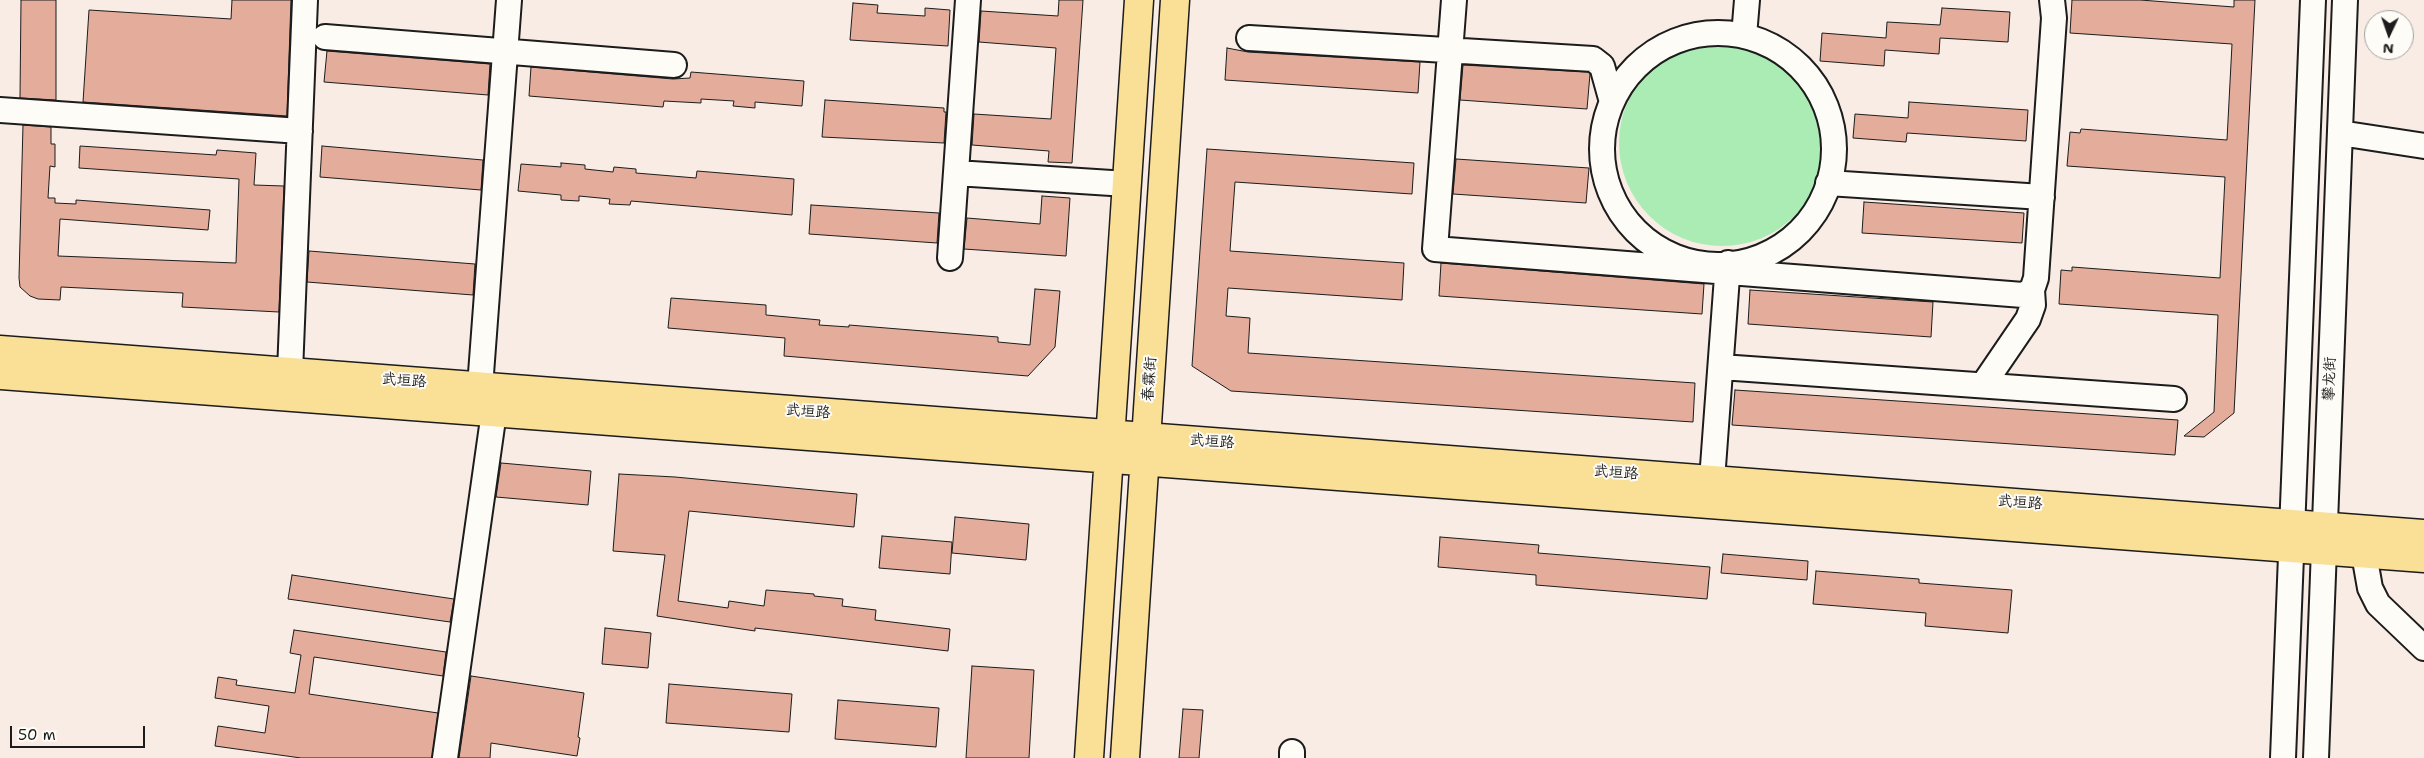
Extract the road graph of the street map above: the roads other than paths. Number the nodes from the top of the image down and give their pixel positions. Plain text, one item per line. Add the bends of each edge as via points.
1 (305, 0) edge
2 (509, 0) edge
3 (968, 0) edge
4 (1139, 0) edge
5 (1175, 0) edge
6 (1454, 0) edge
7 (1747, 0) edge
8 (2052, 0) edge
9 (2313, 0) edge
10 (2345, 0) edge
11 (325, 36) dead end
12 (1744, 36) junction
13 (1249, 38) dead end
14 (505, 51) junction
15 (1450, 51) junction
16 (674, 65) dead end
17 (1612, 102) junction
18 (0, 110) edge
19 (300, 131) junction
20 (2340, 133) junction
21 (2424, 146) edge
22 (956, 173) junction
23 (1828, 183) junction
24 (1127, 184) junction
25 (2042, 197) junction
26 (950, 258) dead end
27 (1728, 268) junction
28 (2032, 290) junction
29 (0, 350) edge
30 (1721, 367) junction
31 (290, 372) junction
32 (0, 375) edge
33 (1983, 385) junction
34 (480, 387) junction
35 (2174, 399) dead end
36 (494, 412) junction
37 (1110, 447) junction
38 (1146, 449) junction
39 (1712, 480) junction
40 (2424, 534) edge
41 (2292, 536) junction
42 (2324, 538) junction
43 (2364, 554) junction
44 (2424, 558) edge
45 (2424, 648) edge
46 (445, 758) edge
47 (1089, 758) edge
48 (1125, 758) edge
49 (2283, 758) edge
50 (2316, 758) edge

1 - 19 street
2 - 14 street
3 - 22 street
4 - 24 main road
5 - 38 main road, 春霖街
6 - 15 street
7 - 12 street
8 - 25 street via 2054,18
9 - 41 street
10 - 20 street, 攀龙街
11 - 14 street
12 - 17 street via 1707,34 1671,43 1640,63
12 - 23 street via 1762,42 1793,60 1817,89 1826,105 1834,141 1834,160
13 - 15 street
14 - 16 street
14 - 34 street
15 - 17 street via 1593,59 1602,66
15 - 27 street via 1435,249
17 - 27 street via 1605,121 1602,155 1609,188 1625,217 1644,237 1667,252
18 - 19 street
19 - 31 street
20 - 21 street
20 - 42 street, 攀龙街
22 - 24 street
22 - 26 street
23 - 25 street
23 - 27 street via 1815,212 1790,239 1758,257
24 - 37 main road
25 - 28 street via 2036,278
27 - 28 street via 2024,295
27 - 30 street
28 - 33 street via 2033,305 2028,319
29 - 31 main road, 武垣路
30 - 33 street
30 - 39 street
31 - 34 main road, 武垣路
32 - 36 main road, 武垣路
33 - 35 street
34 - 37 main road, 武垣路
36 - 37 main road, 武垣路
36 - 46 street
37 - 38 main road, 武垣路
37 - 47 main road
38 - 39 main road, 武垣路
38 - 41 main road, 武垣路
38 - 48 main road, 春霖街
39 - 41 main road, 武垣路
40 - 42 main road, 武垣路
41 - 42 main road, 武垣路
41 - 49 street
42 - 43 main road, 武垣路
42 - 50 street, 攀龙街
43 - 44 main road, 武垣路
43 - 45 street via 2370,588 2378,604

